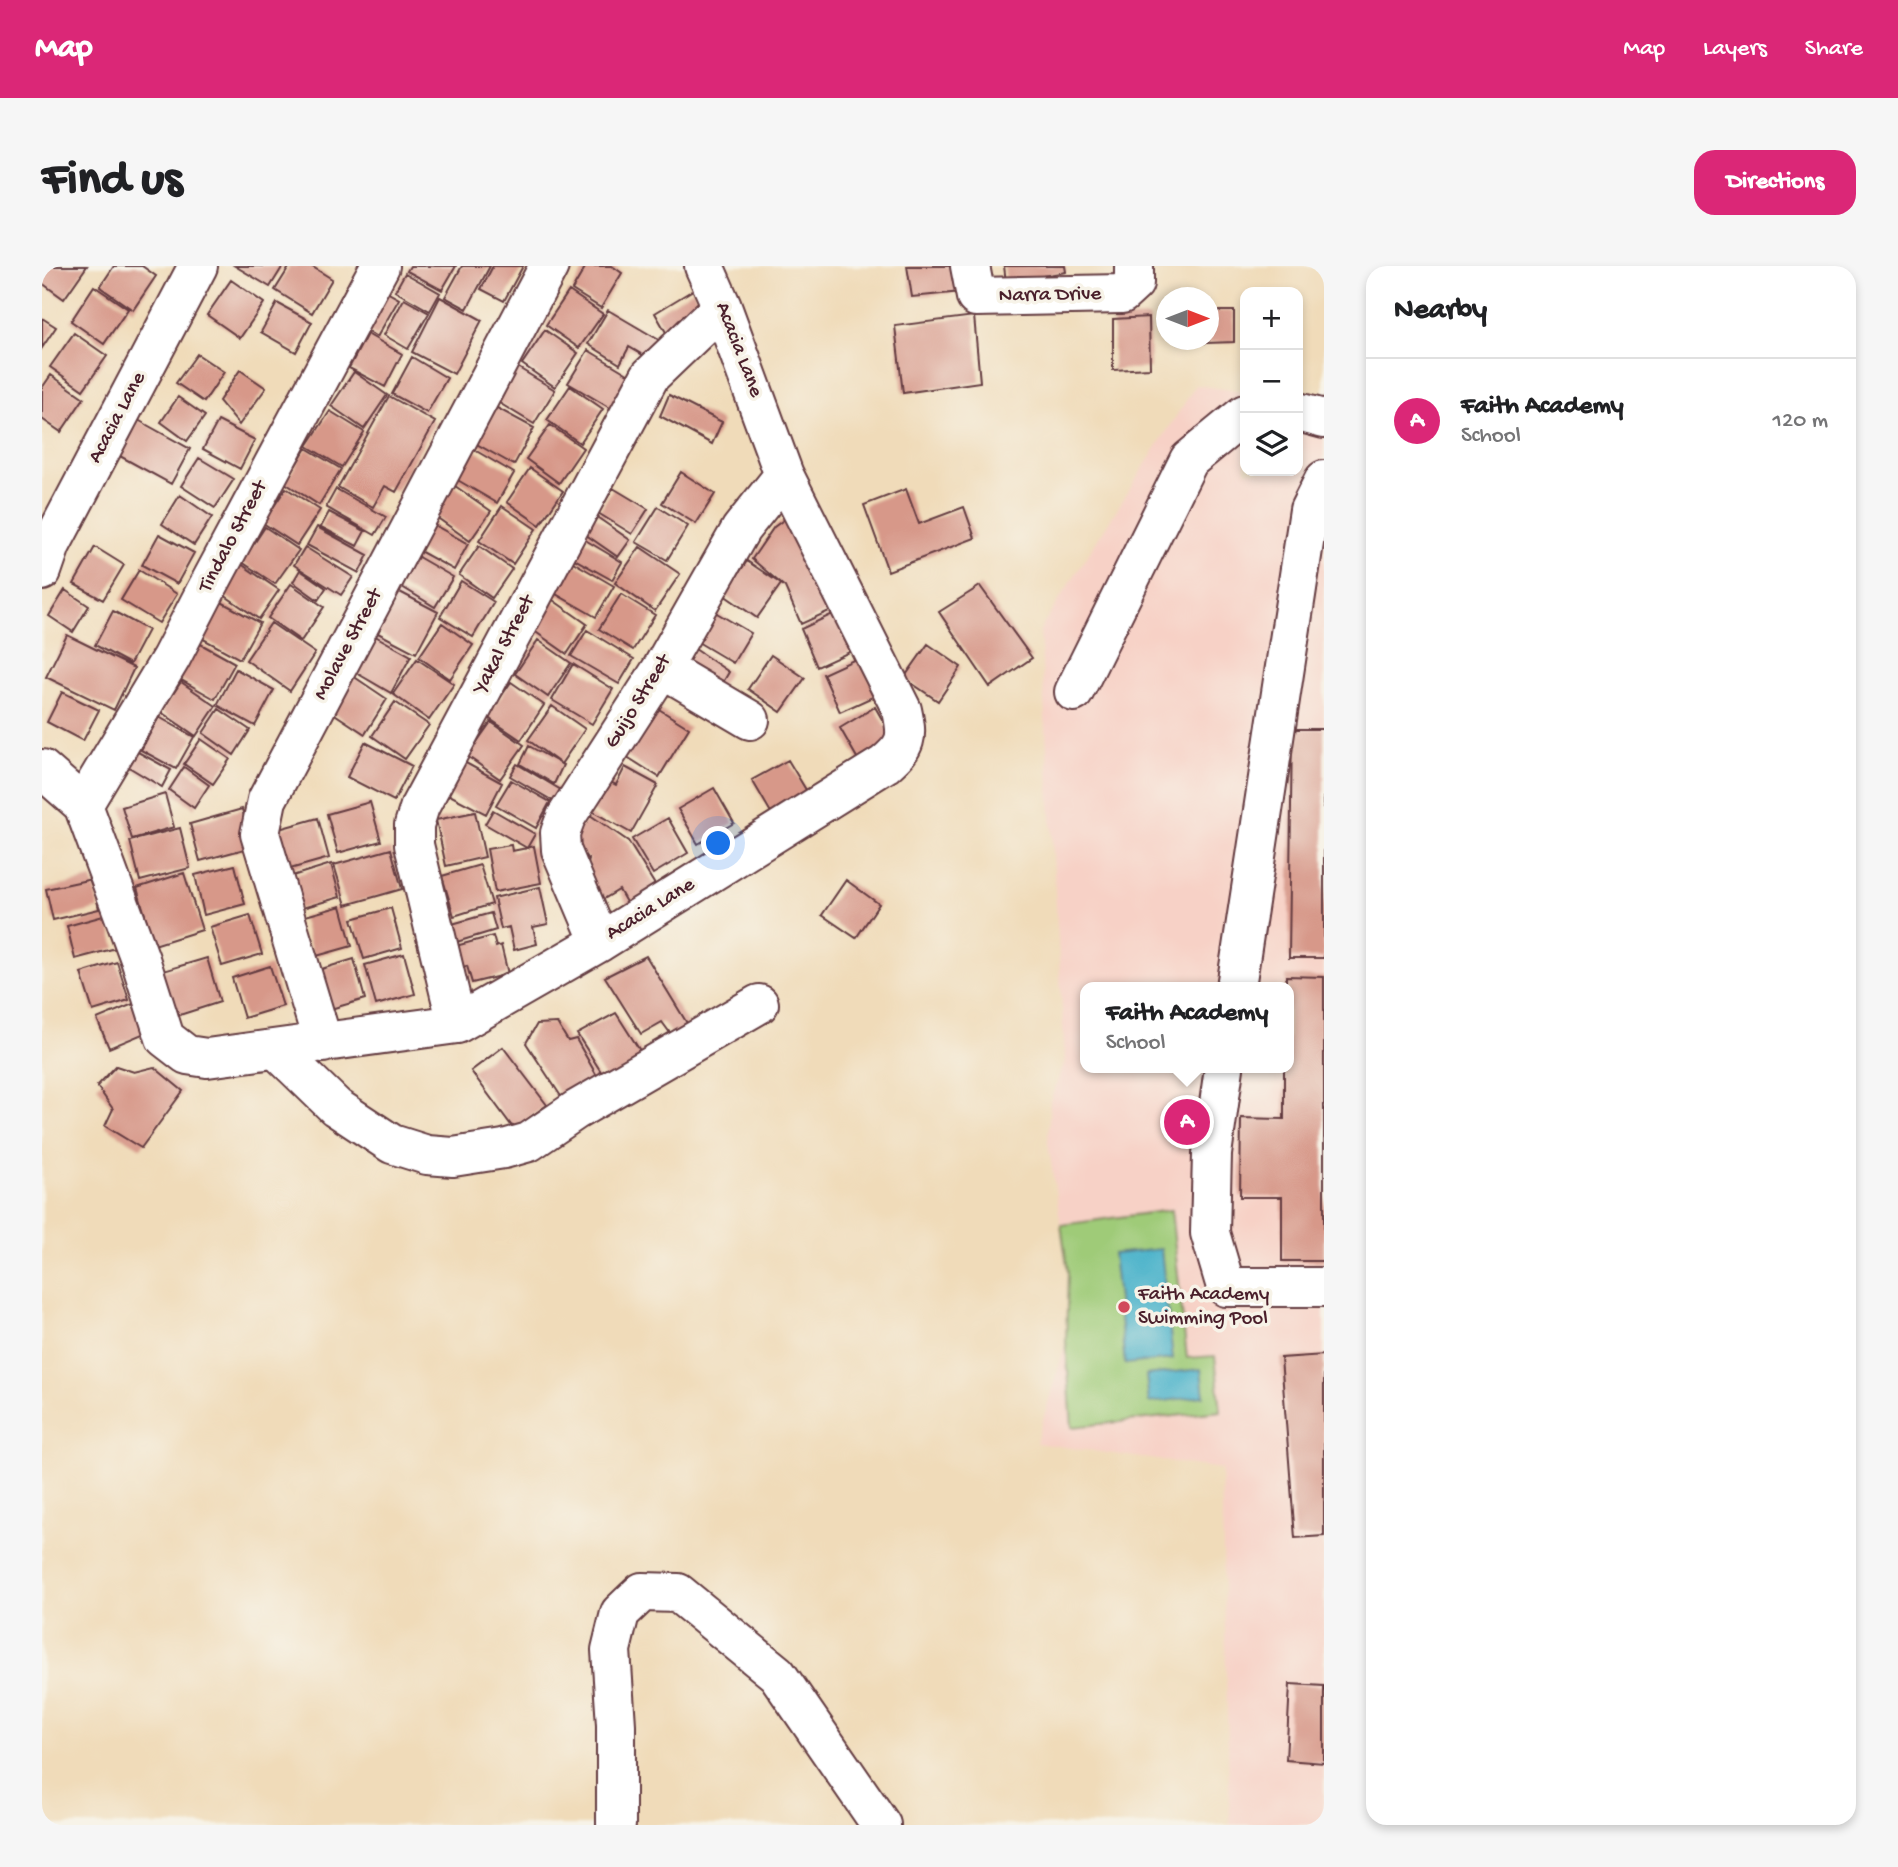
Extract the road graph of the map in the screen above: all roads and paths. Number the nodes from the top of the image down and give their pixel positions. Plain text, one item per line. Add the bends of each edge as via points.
1 (198, 266) edge
2 (380, 266) edge
3 (549, 266) edge
4 (704, 266) edge
5 (970, 266) edge
6 (1134, 266) edge
7 (722, 307) junction
8 (1302, 413) edge
9 (1240, 419) edge
10 (1324, 419) edge
11 (784, 475) junction
12 (1324, 480) edge
13 (42, 571) edge
14 (662, 668) junction
15 (1074, 692) dead end
16 (750, 720) dead end
17 (42, 769) edge
18 (83, 805) junction
19 (600, 942) junction
20 (1238, 982) edge
21 (759, 1004) dead end
22 (457, 1024) junction
23 (323, 1043) junction
24 (276, 1049) junction
25 (1223, 1073) edge
26 (1324, 1287) edge
27 (616, 1825) edge
28 (881, 1825) edge

1 - 13 street, Acacia Lane via 51,545
2 - 18 street, Tindalo Street via 189,627
3 - 23 street, Molave Street via 261,818 260,834
4 - 7 street, Acacia Lane
5 - 6 street, Narra Drive via 976,297 1122,294 1133,283
7 - 11 street, Acacia Lane
7 - 22 street, Yakal Street via 650,376 420,806 414,845
8 - 10 street
9 - 15 street via 1189,460
11 - 14 street, Guijo Street via 741,529
11 - 19 street, Acacia Lane via 902,710 903,749
12 - 20 street via 1309,510
14 - 16 street
14 - 19 street, Guijo Street via 560,833 561,850
17 - 18 street, Acacia Lane
18 - 24 street, Acacia Lane via 165,1038 187,1055 207,1058
19 - 22 street, Acacia Lane
21 - 24 street via 529,1142 453,1157 392,1144 336,1107
22 - 23 street, Acacia Lane
23 - 24 street, Acacia Lane
25 - 26 street via 1212,1154 1210,1233 1226,1287
27 - 28 street via 611,1650 620,1613 642,1592 678,1592 777,1674

